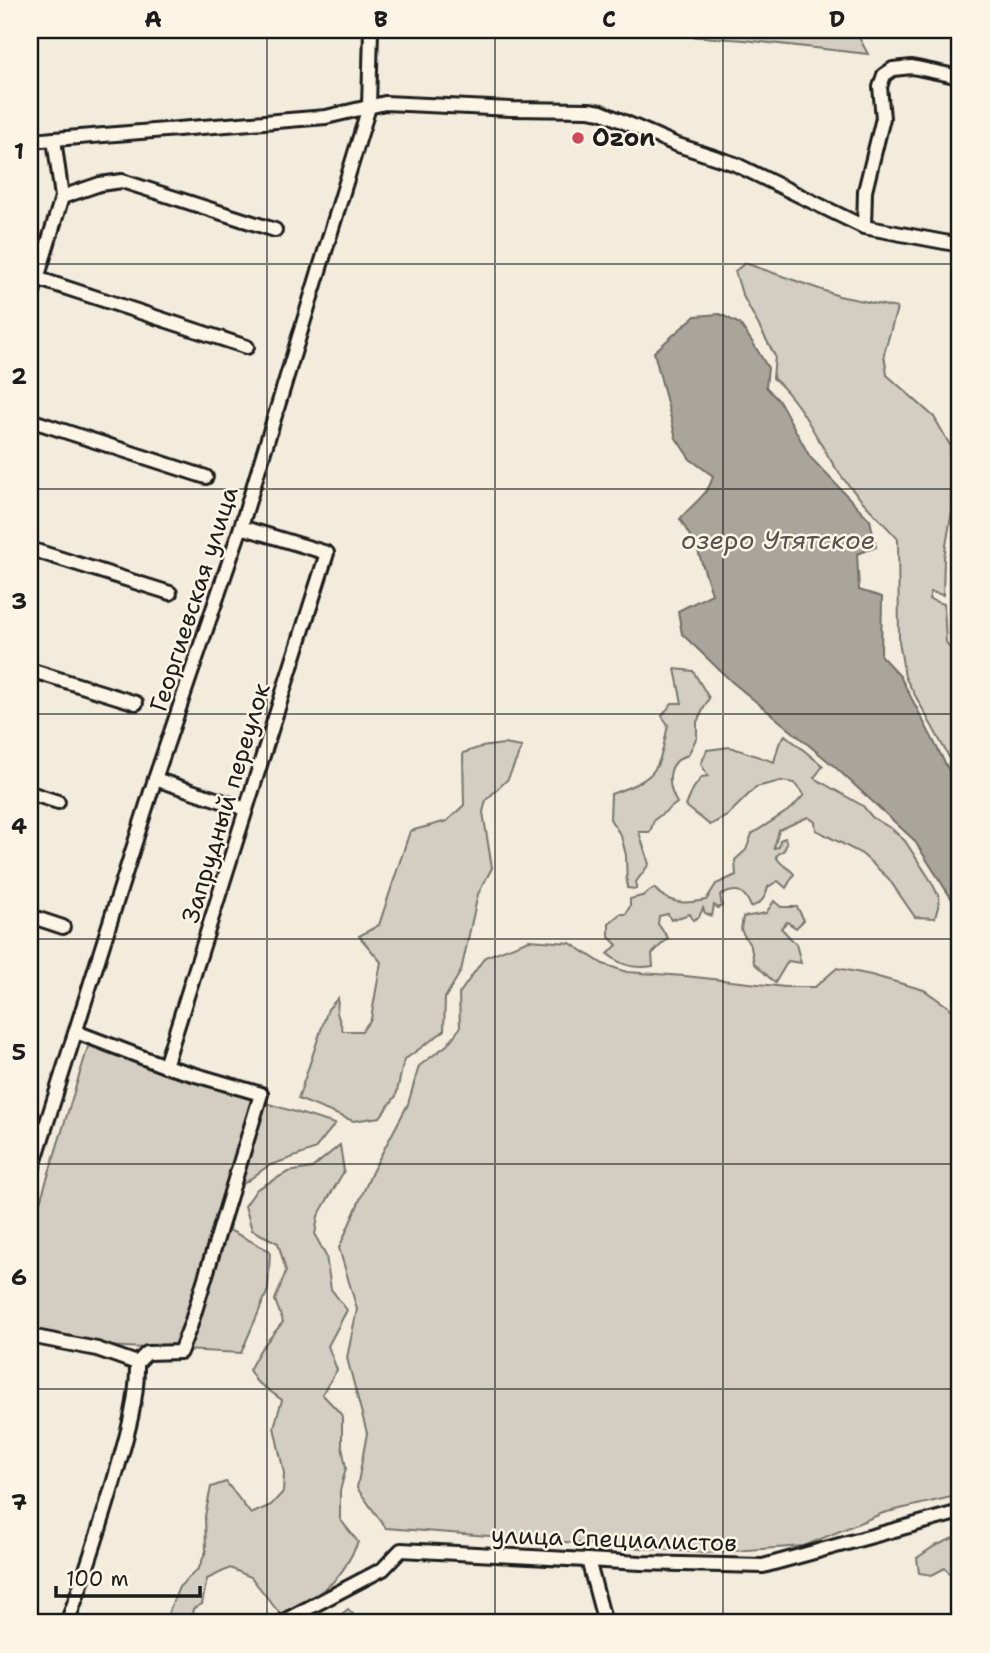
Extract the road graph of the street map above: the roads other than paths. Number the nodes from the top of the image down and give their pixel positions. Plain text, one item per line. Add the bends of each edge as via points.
1 (371, 30) edge
2 (960, 77) edge
3 (369, 107) junction
4 (54, 139) junction
5 (30, 141) edge
6 (62, 197) junction
7 (864, 227) junction
8 (275, 230) dead end
9 (960, 245) edge
10 (33, 278) edge
11 (30, 302) edge
12 (247, 347) dead end
13 (30, 420) edge
14 (206, 477) dead end
15 (241, 527) junction
16 (30, 549) edge
17 (170, 593) dead end
18 (30, 670) edge
19 (136, 703) dead end
20 (156, 779) junction
21 (30, 793) edge
22 (58, 802) dead end
23 (246, 809) junction
24 (30, 916) edge
25 (63, 927) dead end
26 (76, 1032) junction
27 (165, 1066) junction
28 (30, 1176) edge
29 (30, 1336) edge
30 (136, 1363) junction
31 (960, 1512) edge
32 (588, 1560) junction
33 (67, 1623) edge
34 (280, 1623) edge
35 (605, 1623) edge

1 - 3 street, Георгиевская улица
2 - 7 street via 912,67 884,75 880,87 883,118 865,191
3 - 4 street via 326,117
3 - 7 street via 385,103 601,112 735,164
3 - 15 street, Георгиевская улица
4 - 5 street
4 - 6 street
6 - 8 street via 122,181
6 - 10 street
7 - 9 street
10 - 11 street
10 - 12 street
13 - 14 street
15 - 20 street, Георгиевская улица
15 - 23 street, Запрудный переулок via 327,553
16 - 17 street
18 - 19 street
20 - 23 street
20 - 26 street, Георгиевская улица
21 - 22 street
23 - 27 street, Запрудный переулок
24 - 25 street
26 - 27 street
26 - 28 street, Георгиевская улица
27 - 30 street via 261,1094 180,1352 147,1353
29 - 30 street via 97,1349
30 - 33 street via 138,1386 125,1443
31 - 32 street, улица Специалистов via 763,1566
32 - 34 street, улица Специалистов via 401,1550 383,1569
32 - 35 street

